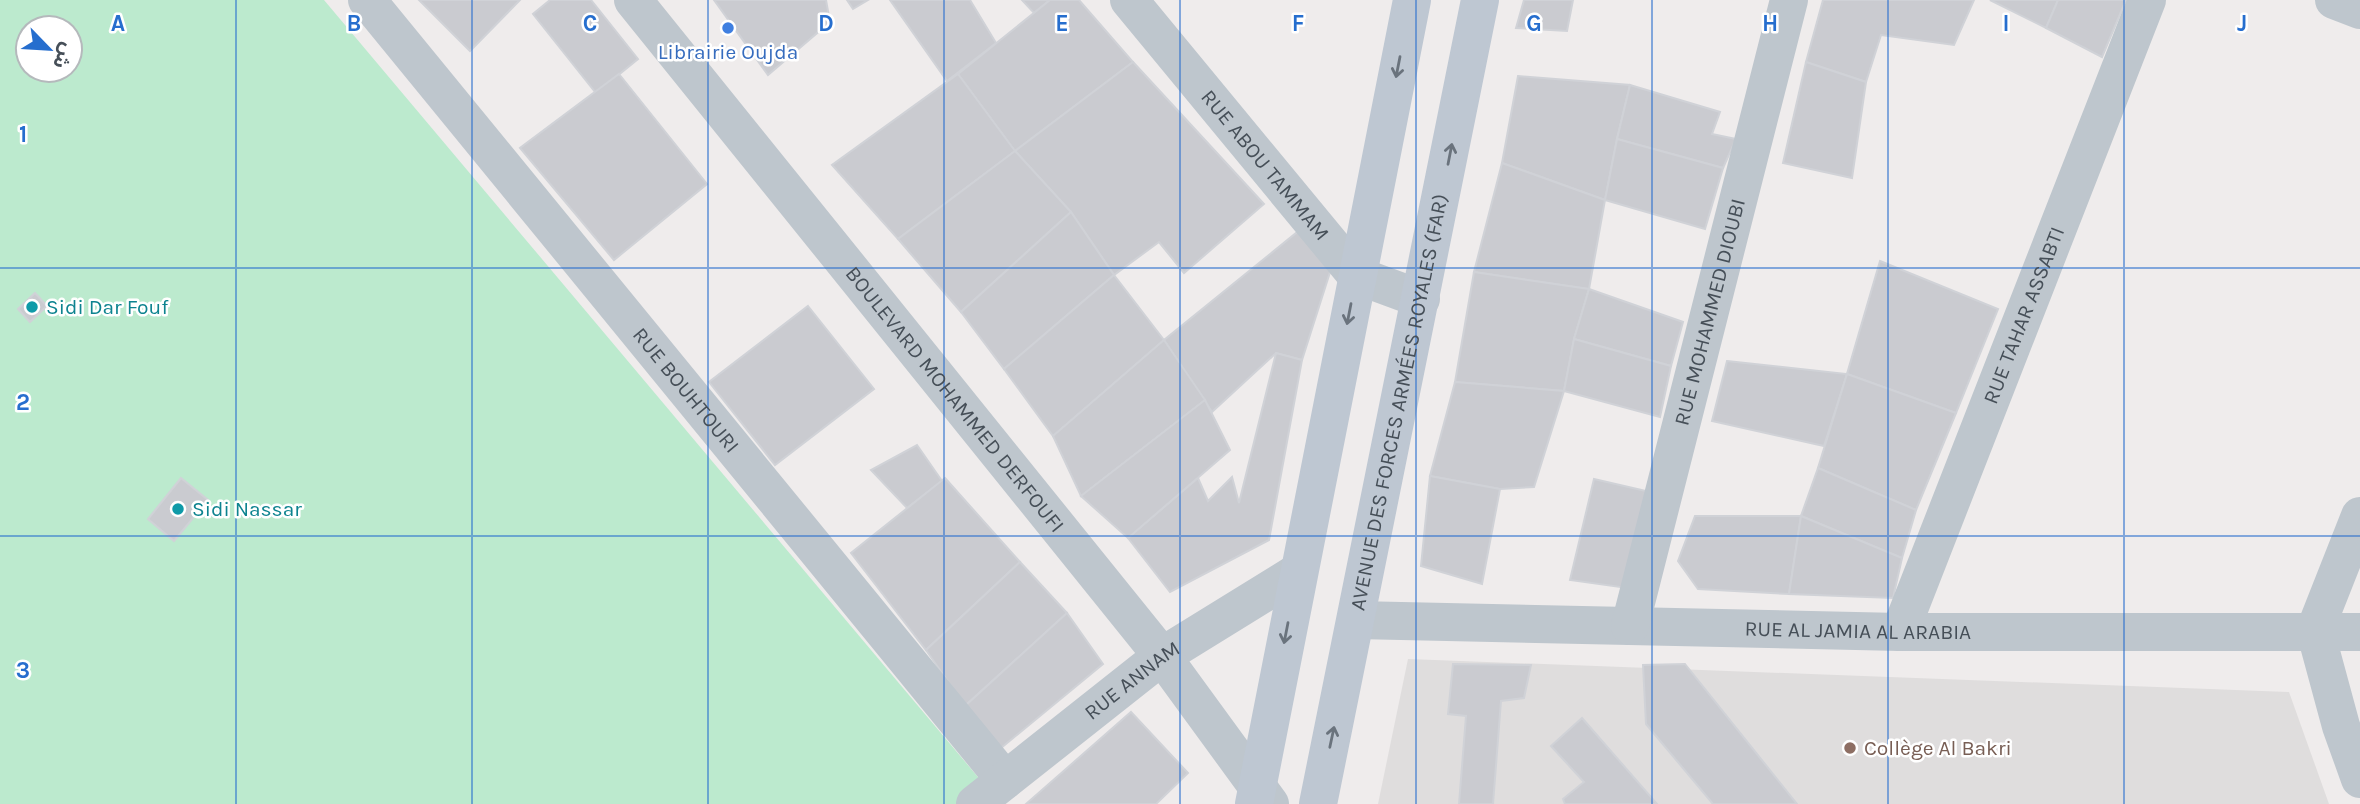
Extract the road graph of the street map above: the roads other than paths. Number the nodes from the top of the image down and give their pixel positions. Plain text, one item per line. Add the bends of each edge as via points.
1 (367, 0) edge
2 (633, 0) edge
3 (1129, 0) edge
4 (1412, 0) edge
5 (1480, 0) edge
6 (1790, 0) edge
7 (2147, 0) edge
8 (2334, 0) edge
9 (2360, 10) edge
10 (1356, 275) junction
11 (1422, 299) junction
12 (2360, 516) edge
13 (1298, 572) junction
14 (1356, 620) junction
15 (1630, 626) junction
16 (2315, 630) junction
17 (1900, 632) junction
18 (2360, 632) edge
19 (1162, 656) junction
20 (2360, 779) edge
21 (1005, 780) junction
22 (1260, 799) edge
23 (975, 804) edge
24 (1318, 804) edge

1 - 21 street, RUE BOUHTOURI
2 - 19 street, BOULEVARD MOHAMMED DERFOUFI
3 - 10 street, RUE ABOU TAMMAM
4 -> 10 main road
11 -> 5 main road, AVENUE DES FORCES ARMÉES ROYALES (FAR)
6 - 15 street, RUE MOHAMMED DIOUBI
7 - 17 street, RUE TAHAR ASSABTI
8 - 9 street
10 - 11 street
10 -> 13 main road
11 - 14 main road, AVENUE DES FORCES ARMÉES ROYALES (FAR)
12 - 16 street
13 - 19 street, RUE ANNAM
13 -> 22 main road
14 - 15 street, RUE AL JAMIA AL ARABIA
24 -> 14 main road, AVENUE DES FORCES ARMÉES ROYALES (FAR)
15 - 17 street, RUE AL JAMIA AL ARABIA
16 - 17 street, RUE AL JAMIA AL ARABIA
16 - 18 street, RUE AL JAMIA AL ARABIA
16 - 20 street
19 - 21 street, RUE ANNAM
19 - 22 street, BOULEVARD MOHAMMED DERFOUFI
21 - 23 street, RUE ANNAM

